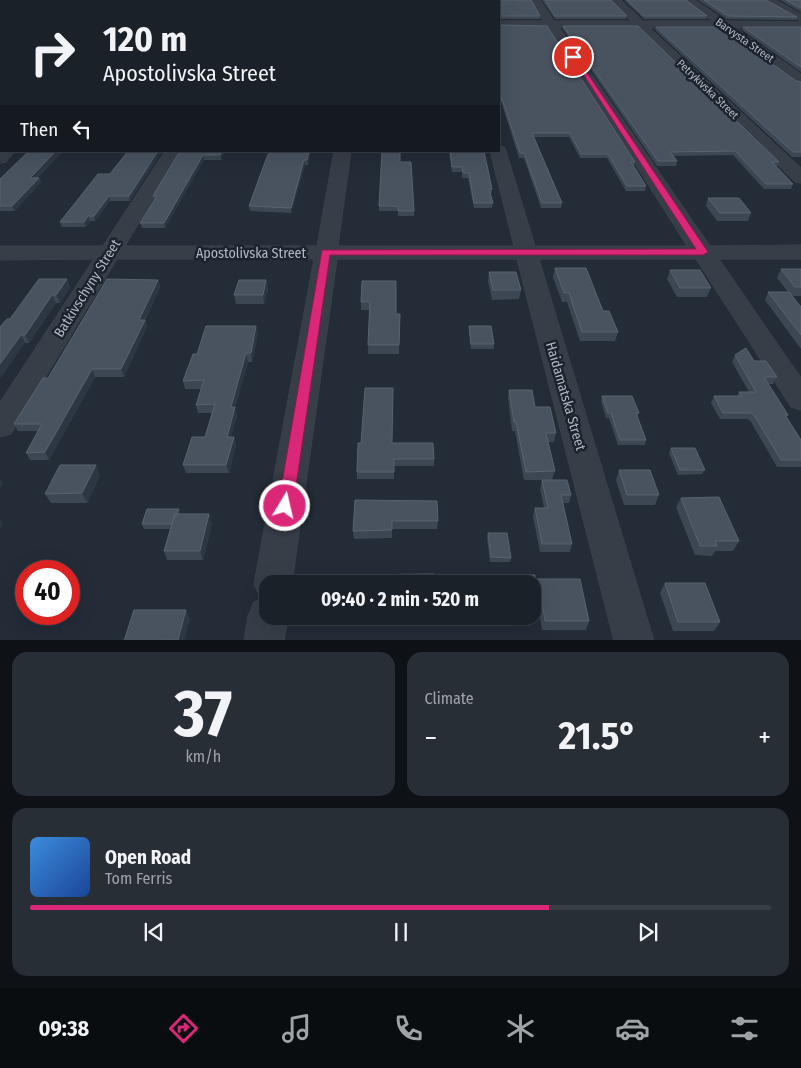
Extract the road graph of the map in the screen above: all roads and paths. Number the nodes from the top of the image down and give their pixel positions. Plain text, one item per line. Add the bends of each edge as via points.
1 (536, 0) edge
2 (615, 0) edge
3 (688, 0) edge
4 (769, 0) edge
5 (801, 18) edge
6 (500, 24) edge
7 (552, 24) junction
8 (640, 24) junction
9 (723, 25) junction
10 (801, 25) edge
11 (801, 80) edge
12 (173, 152) edge
13 (342, 152) edge
14 (498, 152) edge
15 (801, 178) edge
16 (325, 252) junction
17 (526, 252) junction
18 (703, 252) junction
19 (801, 252) edge
20 (0, 253) edge
21 (109, 253) junction
22 (801, 400) edge
23 (0, 426) edge
24 (274, 575) edge
25 (266, 625) edge
26 (264, 640) edge
27 (634, 640) edge

1 - 7 street
2 - 8 street, Petrykivska Street
3 - 9 street, Barvysta Street
4 - 5 street
6 - 7 street
7 - 8 street
7 - 18 street
8 - 9 street
8 - 15 street, Petrykivska Street
9 - 10 street
9 - 11 street, Barvysta Street
12 - 21 street, Batkivschyny Street
13 - 16 street
14 - 17 street, Haidamatska Street
16 - 17 street, Apostolivska Street
16 - 21 street, Apostolivska Street
16 - 24 street
17 - 18 street, Apostolivska Street
17 - 27 street, Haidamatska Street
18 - 19 street, Apostolivska Street
18 - 22 street
20 - 21 street, Apostolivska Street
21 - 23 street, Batkivschyny Street
25 - 26 street

